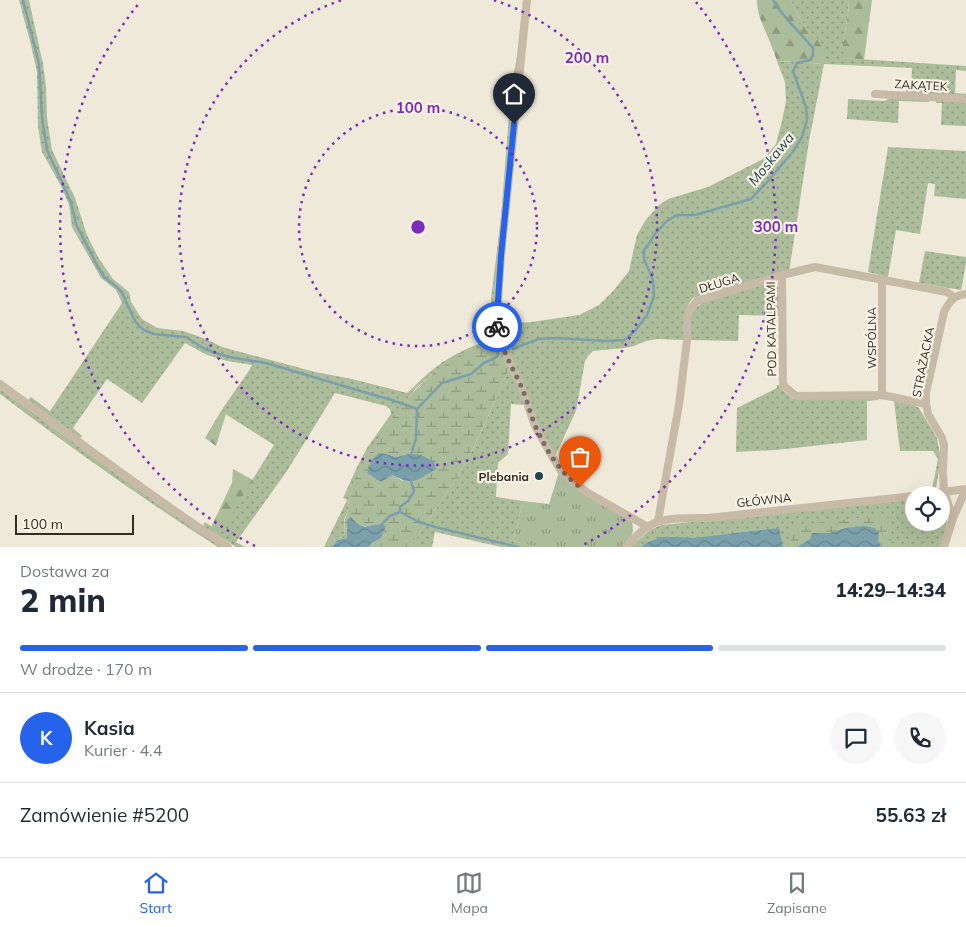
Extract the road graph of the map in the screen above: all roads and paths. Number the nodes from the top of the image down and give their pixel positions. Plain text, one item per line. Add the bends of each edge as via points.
1 (528, 0) edge
2 (875, 94) dead end
3 (966, 99) edge
4 (782, 275) junction
5 (882, 280) junction
6 (966, 294) edge
7 (954, 297) junction
8 (0, 384) edge
9 (882, 395) junction
10 (926, 404) junction
11 (944, 486) edge
12 (950, 491) edge
13 (905, 497) edge
14 (950, 509) edge
15 (953, 518) junction
16 (658, 521) junction
17 (648, 526) junction
18 (228, 547) edge
19 (626, 547) edge
20 (944, 547) edge

1 - 17 street via 501,256 497,316 499,338 535,426 561,470 588,493
2 - 3 street, ZAKĄTEK
4 - 5 street, DŁUGA via 815,267
4 - 9 street, POD KATALPAMI via 783,385 796,396
4 - 16 street, DŁUGA via 697,301 688,311 680,398
5 - 7 street, DŁUGA via 947,292
5 - 9 street, WSPÓLNA
6 - 7 street
7 - 10 street, STRAŻACKA via 944,312
8 - 18 street
9 - 10 street, POD KATALPAMI
10 - 11 street, STRAŻACKA via 944,445
12 - 15 street via 966,489
13 - 16 street, GŁÓWNA
14 - 15 street, STRAŻACKA
15 - 20 street
16 - 17 street, GŁÓWNA
17 - 19 street, GŁÓWNA

